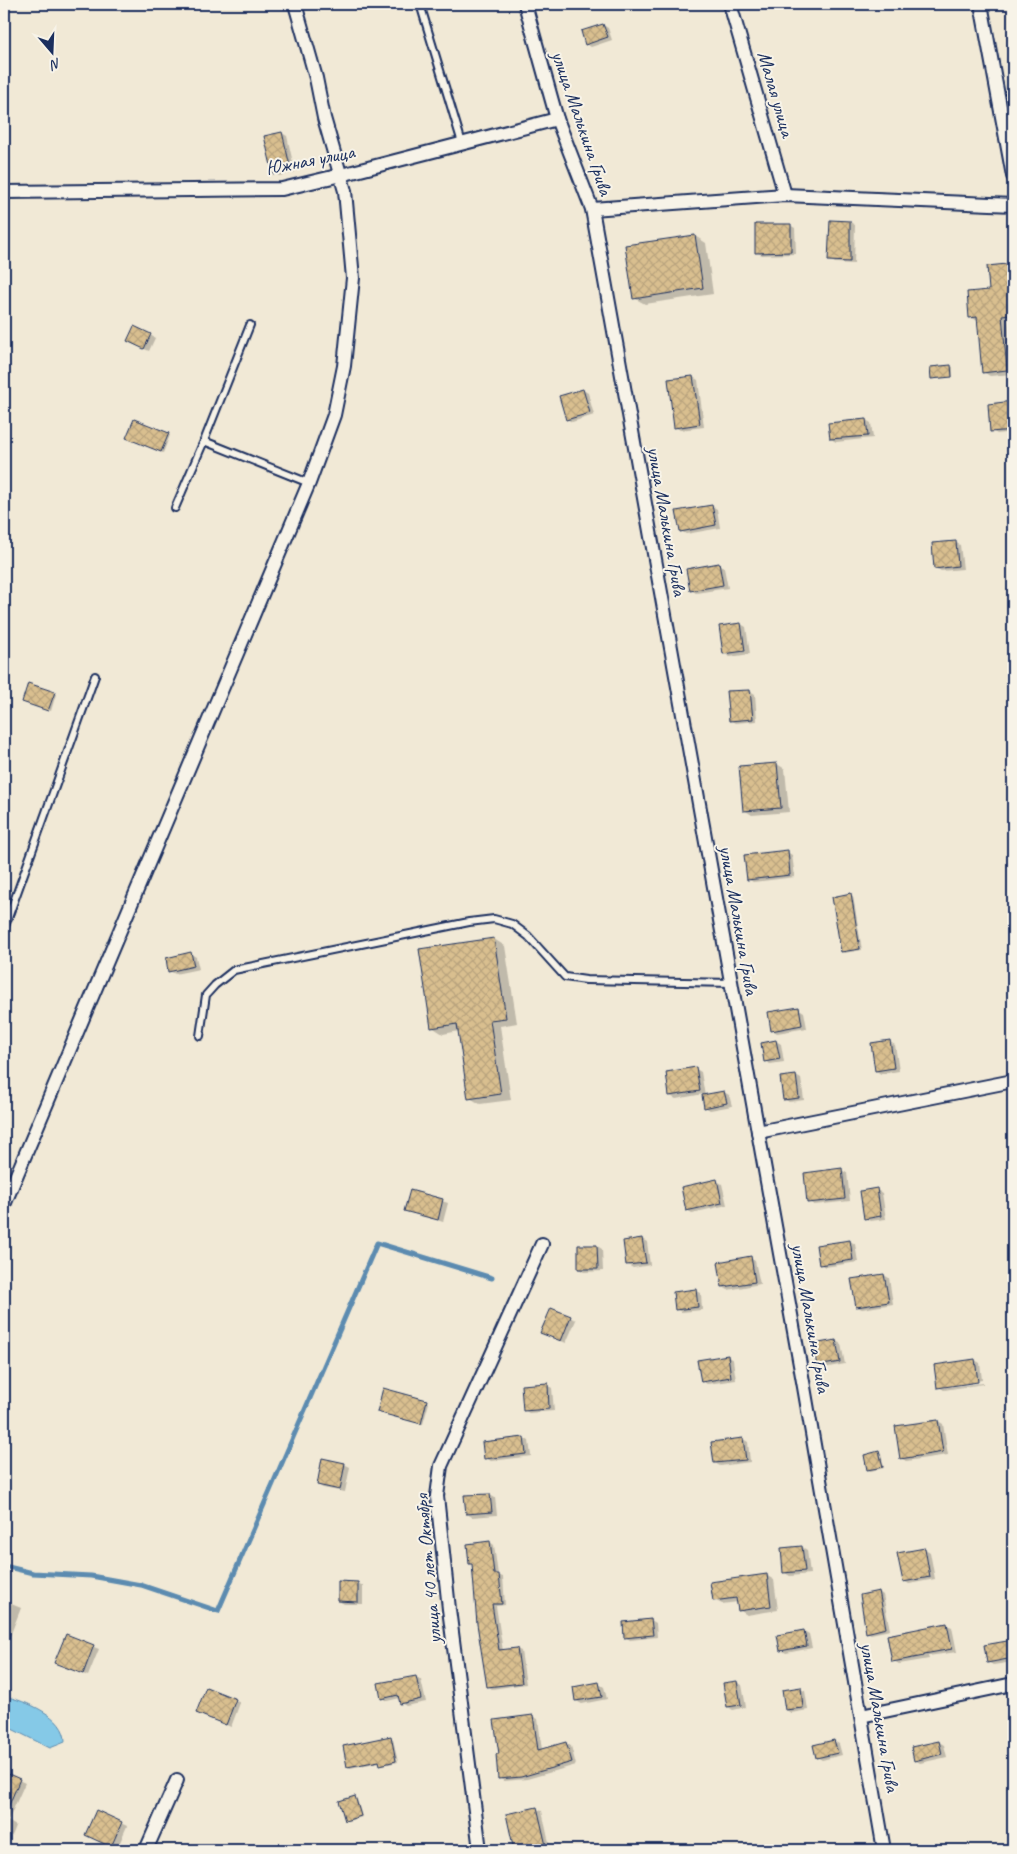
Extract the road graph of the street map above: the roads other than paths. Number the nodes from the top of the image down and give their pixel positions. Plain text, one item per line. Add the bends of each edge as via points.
1 (295, 4) edge
2 (420, 4) edge
3 (525, 4) edge
4 (730, 4) edge
5 (981, 4) edge
6 (557, 118) junction
7 (462, 144) junction
8 (341, 175) junction
9 (1013, 176) edge
10 (4, 192) edge
11 (785, 195) junction
12 (1013, 205) edge
13 (592, 209) junction
14 (250, 325) dead end
15 (204, 440) junction
16 (309, 483) junction
17 (175, 508) dead end
18 (95, 676) dead end
19 (4, 929) edge
20 (732, 983) junction
21 (200, 1036) dead end
22 (1013, 1081) edge
23 (758, 1132) junction
24 (4, 1205) edge
25 (542, 1244) dead end
26 (1013, 1684) edge
27 (861, 1716) junction
28 (176, 1780) dead end
29 (146, 1850) edge
30 (480, 1850) edge
31 (884, 1850) edge

1 - 8 street
2 - 7 lane
3 - 6 street, улица Малькина Грива
4 - 11 street, Малая улица
5 - 9 street
6 - 7 street, Южная улица
6 - 13 street, улица Малькина Грива
7 - 8 street, Южная улица
8 - 10 street, Южная улица via 282,189
8 - 16 street via 353,278 344,366 334,415
11 - 12 street
11 - 13 street
13 - 20 street, улица Малькина Грива
14 - 15 lane
15 - 16 lane
15 - 17 lane
16 - 24 street
18 - 19 lane
20 - 21 lane via 565,977 528,936 512,924 494,919 234,970 206,995
20 - 23 street, улица Малькина Грива
22 - 23 street
23 - 27 street, улица Малькина Грива
25 - 30 street, улица 40 лет Октября via 441,1466 436,1496
26 - 27 street
27 - 31 street, улица Малькина Грива
28 - 29 street

